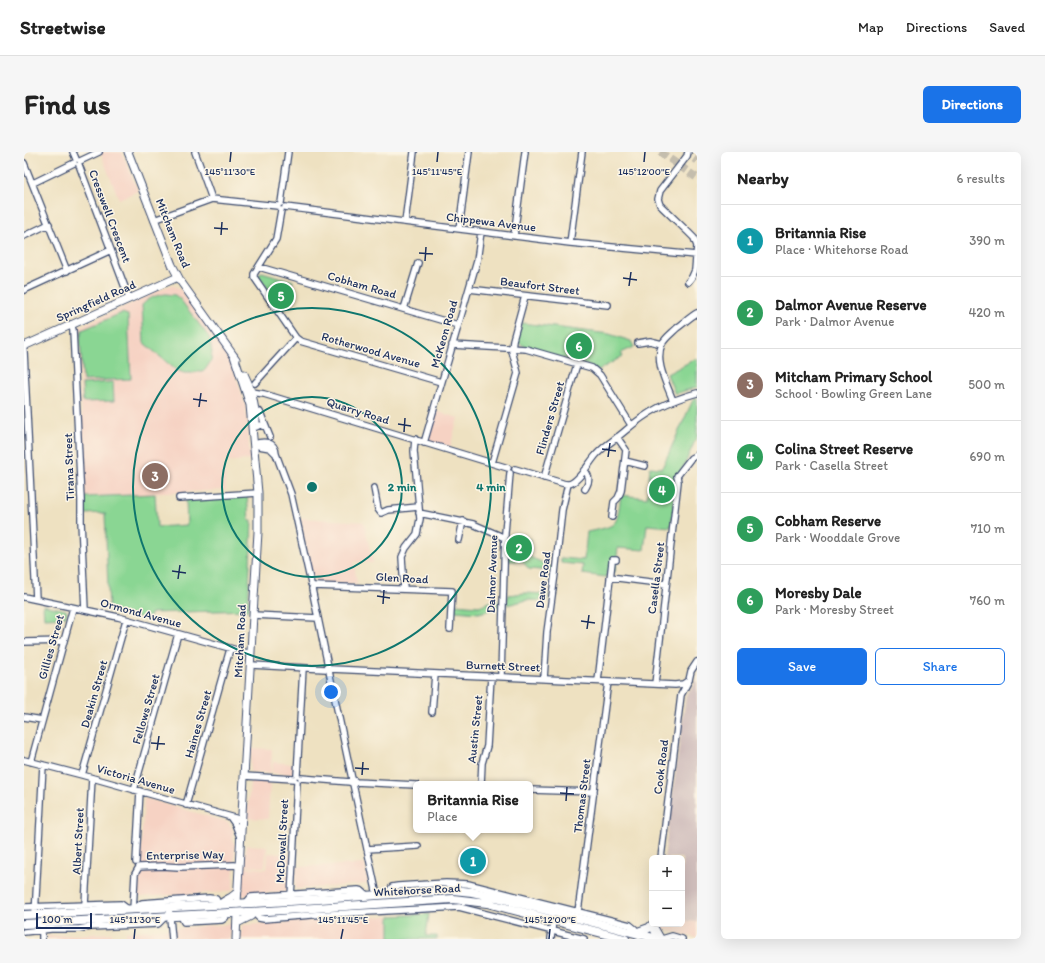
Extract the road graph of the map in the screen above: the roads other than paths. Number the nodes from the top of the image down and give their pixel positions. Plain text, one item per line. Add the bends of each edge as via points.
1 (73, 152) edge
2 (99, 152) edge
3 (128, 152) edge
4 (195, 152) edge
5 (288, 152) edge
6 (414, 152) edge
7 (469, 152) edge
8 (525, 152) edge
9 (582, 152) edge
10 (688, 152) edge
11 (77, 162) junction
12 (24, 163) edge
13 (33, 183) junction
14 (212, 199) junction
15 (281, 207) junction
16 (154, 220) junction
17 (405, 222) junction
18 (49, 224) junction
19 (459, 229) junction
20 (481, 232) junction
21 (24, 236) edge
22 (514, 236) junction
23 (570, 243) junction
24 (112, 250) junction
25 (696, 255) junction
26 (418, 263) dead end
27 (259, 267) junction
28 (66, 271) junction
29 (178, 277) junction
30 (688, 282) dead end
31 (469, 289) junction
32 (24, 290) edge
33 (525, 296) junction
34 (129, 298) junction
35 (608, 305) dead end
36 (404, 309) junction
37 (697, 313) edge
38 (71, 324) junction
39 (458, 325) junction
40 (296, 338) junction
41 (638, 343) dead end
42 (662, 344) junction
43 (452, 345) junction
44 (24, 346) edge
45 (512, 348) junction
46 (24, 351) edge
47 (577, 364) junction
48 (441, 382) junction
49 (255, 384) dead end
50 (249, 393) junction
51 (697, 393) edge
52 (673, 401) junction
53 (26, 408) edge
54 (260, 412) dead end
55 (631, 425) junction
56 (256, 427) junction
57 (266, 427) junction
58 (270, 437) dead end
59 (617, 437) junction
60 (415, 440) junction
61 (424, 442) junction
62 (254, 444) junction
63 (697, 455) edge
64 (625, 461) junction
65 (492, 463) junction
66 (645, 466) dead end
67 (511, 470) junction
68 (584, 470) junction
69 (544, 478) junction
70 (568, 484) junction
71 (374, 488) dead end
72 (585, 489) dead end
73 (258, 493) junction
74 (179, 498) dead end
75 (419, 510) junction
76 (612, 517) dead end
77 (463, 521) junction
78 (505, 538) junction
79 (459, 540) dead end
80 (616, 560) dead end
81 (610, 577) junction
82 (666, 584) junction
83 (312, 586) junction
84 (404, 589) junction
85 (24, 597) edge
86 (36, 599) junction
87 (74, 608) junction
88 (85, 610) junction
89 (253, 615) junction
90 (318, 618) junction
91 (126, 620) junction
92 (450, 629) dead end
93 (178, 634) junction
94 (64, 641) junction
95 (24, 642) edge
96 (230, 649) junction
97 (251, 654) junction
98 (697, 662) edge
99 (251, 665) junction
100 (303, 668) junction
101 (329, 669) junction
102 (435, 674) junction
103 (491, 676) junction
104 (501, 676) junction
105 (544, 679) junction
106 (689, 680) junction
107 (598, 681) junction
108 (608, 682) junction
109 (655, 684) junction
110 (675, 685) junction
111 (683, 691) junction
112 (432, 712) dead end
113 (24, 717) edge
114 (42, 720) junction
115 (24, 760) edge
116 (31, 762) junction
117 (43, 765) junction
118 (82, 775) junction
119 (244, 776) junction
120 (92, 778) junction
121 (297, 778) junction
122 (481, 781) edge
123 (353, 782) junction
124 (413, 785) edge
125 (137, 790) junction
126 (533, 790) edge
127 (594, 792) junction
128 (186, 804) junction
129 (230, 817) junction
130 (242, 820) junction
131 (241, 839) junction
132 (418, 846) dead end
133 (367, 848) junction
134 (661, 855) edge
135 (136, 862) dead end
136 (240, 866) junction
137 (238, 891) junction
138 (387, 895) junction
139 (290, 897) junction
140 (378, 899) junction
141 (186, 901) junction
142 (237, 904) junction
143 (219, 905) junction
144 (196, 906) junction
145 (24, 907) edge
146 (169, 907) junction
147 (84, 908) junction
148 (298, 909) junction
149 (131, 910) junction
150 (35, 911) junction
151 (253, 912) junction
152 (578, 912) junction
153 (237, 913) junction
154 (24, 915) edge
155 (168, 917) junction
156 (288, 917) junction
157 (553, 920) junction
158 (237, 923) junction
159 (24, 924) edge
160 (84, 925) junction
161 (42, 927) junction
162 (650, 927) edge
163 (653, 927) edge
164 (552, 931) junction
165 (24, 932) edge
166 (635, 933) junction
167 (42, 939) edge
168 (172, 939) edge
169 (236, 939) edge
170 (551, 939) edge
171 (584, 939) edge
172 (625, 939) edge
173 (656, 939) edge
174 (682, 939) edge

1 - 11 street, Cresswell Crescent
2 - 11 street
3 - 16 main road, Mitcham Road
4 - 14 street
5 - 15 street
6 - 17 street
7 - 19 street
8 - 22 street
9 - 23 street
10 - 25 street via 660,192 658,199 660,206 694,238 697,246
11 - 13 street
11 - 24 street, Cresswell Crescent
12 - 13 street
13 - 18 street
14 - 15 street, Chippewa Avenue
14 - 16 street, Chippewa Avenue
15 - 17 street, Chippewa Avenue
15 - 27 street via 277,237
16 - 29 main road, Mitcham Road
17 - 19 street, Chippewa Avenue
18 - 21 street
18 - 28 street
19 - 20 street, Chippewa Avenue
20 - 22 street, Chippewa Avenue
20 - 31 street, McKeon Road via 477,261
22 - 23 street, Chippewa Avenue
23 - 25 street, Chippewa Avenue
24 - 28 street
24 - 34 street, Cresswell Crescent
25 - 30 street via 695,270
26 - 36 street
27 - 36 street, Cobham Road
27 - 40 street via 254,277
28 - 32 street
29 - 34 main road, Springfield Road
29 - 50 main road, Mitcham Road via 234,356
31 - 33 street, Beaufort Street
31 - 39 street, McKeon Road
33 - 35 street, Beaufort Street
33 - 45 street
34 - 38 main road, Springfield Road
36 - 39 street, Cobham Road
37 - 42 street via 670,334
38 - 44 main road, Springfield Road
38 - 88 street, Tirana Street
39 - 43 street, McKeon Road
40 - 48 street, Rotherwood Avenue
40 - 49 street
41 - 42 street via 650,341
42 - 52 street via 660,364
43 - 45 street
43 - 48 street, McKeon Road
45 - 47 street via 526,349
45 - 65 street via 518,373
46 - 53 street
47 - 55 street via 596,371
47 - 69 street, Flinders Street
48 - 61 street, McKeon Road
50 - 56 main road, Mitcham Road via 255,409
50 - 60 street, Quarry Road via 264,394
50 - 62 main road, Mitcham Road
51 - 52 street
52 - 55 street via 654,409
53 - 86 street
54 - 57 street
55 - 59 street
56 - 57 street
56 - 62 main road, Mitcham Road
57 - 58 street
59 - 64 street via 626,450
59 - 68 street via 597,454
60 - 61 street, Quarry Road
60 - 75 street
61 - 65 street, Quarry Road
62 - 73 main road, Mitcham Road
62 - 83 street via 263,442 274,446 291,494
63 - 82 street, Casella Street via 691,458 676,476 678,482
64 - 66 street
64 - 76 street via 621,491 614,502
65 - 67 street, Quarry Road
67 - 69 street, Quarry Road
67 - 78 street, Dalmor Avenue
68 - 70 street via 574,482
68 - 72 street via 590,478
69 - 70 street, Quarry Road
70 - 105 street, Dawe Road via 562,510
71 - 75 street via 381,513 388,510
73 - 74 street
73 - 89 main road, Mitcham Road
75 - 77 street
75 - 84 street via 417,534 402,557
77 - 78 street
77 - 79 street
78 - 104 street, Dalmor Avenue
80 - 81 street via 612,561
81 - 82 street
81 - 107 street
82 - 109 street, Casella Street
83 - 84 street, Glen Road
83 - 90 street
84 - 92 street, Glen Road via 452,591
85 - 86 street, Ormond Avenue
86 - 87 street, Ormond Avenue
87 - 88 street, Ormond Avenue
87 - 94 street, Gillies Street
88 - 91 street, Ormond Avenue
89 - 90 street
89 - 97 main road, Mitcham Road
90 - 101 street
91 - 93 street, Ormond Avenue
91 - 118 street, Deakin Street
93 - 96 street, Ormond Avenue
93 - 125 street, Fellows Street
94 - 95 street
94 - 114 street, Gillies Street
96 - 97 street, Ormond Avenue
96 - 128 street, Haines Street
97 - 99 main road, Mitcham Road
98 - 106 street, Cook Road
99 - 100 street, Burnett Street
99 - 119 main road, Mitcham Road
100 - 101 street, Burnett Street
100 - 121 street, McDowall Street
101 - 102 street, Burnett Street
101 - 123 street
102 - 103 street, Burnett Street
102 - 112 street
103 - 104 street, Burnett Street
103 - 122 street, Austin Street
104 - 105 street, Burnett Street
105 - 107 street, Burnett Street
106 - 110 street, Burnett Street via 684,684
106 - 111 street, Cook Road
107 - 108 street, Burnett Street
108 - 109 street, Burnett Street
108 - 127 street, Thomas Street
109 - 110 street, Burnett Street
110 - 111 street
111 - 134 street, Cook Road
113 - 114 street
114 - 116 street, Gillies Street
115 - 116 street, Victoria Avenue
116 - 117 street, Victoria Avenue
117 - 118 street, Victoria Avenue
117 - 150 street
118 - 120 street, Victoria Avenue
119 - 121 street
119 - 130 main road, Mitcham Road
120 - 125 street, Victoria Avenue
120 - 147 street, Albert Street
121 - 123 street
121 - 139 street, McDowall Street
123 - 124 street
123 - 133 street
125 - 128 street, Victoria Avenue
125 - 135 street, Fellows Street
126 - 127 street
127 - 152 street, Thomas Street
128 - 129 street, Victoria Avenue
129 - 130 street, Victoria Avenue
129 - 131 street, Mitcham Road
130 - 131 main road, Mitcham Road
131 - 136 main road, Mitcham Road
132 - 133 street
133 - 140 street
136 - 137 main road, Mitcham Road
136 - 149 street, Enterprise Way via 139,867 135,874
137 - 142 main road, Mitcham Road
137 - 143 main road
138 - 140 highway, Whitehorse Road
138 - 152 street, Whitehorse Road via 392,887 398,886 464,883
138 - 166 highway, Whitehorse Road via 441,891 472,892
139 - 140 highway, Whitehorse Road via 368,896
139 - 142 highway, Whitehorse Road
140 - 148 highway, Whitehorse Road
140 - 157 highway, Whitehorse Road via 466,899
141 - 143 street, Whitehorse Road via 215,899
141 - 144 street, Whitehorse Road
141 - 149 street, Whitehorse Road via 142,903
142 - 143 highway, Whitehorse Road
142 - 153 highway, Mitcham Road
143 - 144 highway, Whitehorse Road
144 - 146 highway, Whitehorse Road
145 - 150 street, Whitehorse Road
146 - 149 highway, Whitehorse Road
146 - 155 street
147 - 149 highway, Whitehorse Road
147 - 150 highway, Whitehorse Road
147 - 160 street
148 - 151 highway, Whitehorse Road
148 - 156 street
150 - 154 highway, Whitehorse Road
151 - 153 highway, Whitehorse Road
151 - 156 street, Whitehorse Road via 262,919
151 - 158 main road via 251,916
152 - 166 street, Whitehorse Road via 630,925 635,929
153 - 155 highway, Whitehorse Road
153 - 158 main road, Mitcham Road
155 - 160 highway, Whitehorse Road
155 - 168 street
156 - 164 street, Whitehorse Road via 459,907
157 - 164 street
157 - 172 highway, Whitehorse Road
158 - 169 main road, Mitcham Road
159 - 161 highway, Whitehorse Road
160 - 161 highway, Whitehorse Road
161 - 165 street, Whitehorse Road
161 - 167 street
162 - 166 highway
163 - 173 highway
164 - 170 street
164 - 171 street, Whitehorse Road
166 - 173 highway, Whitehorse Road
173 - 174 street, Whitehorse Road via 672,936

